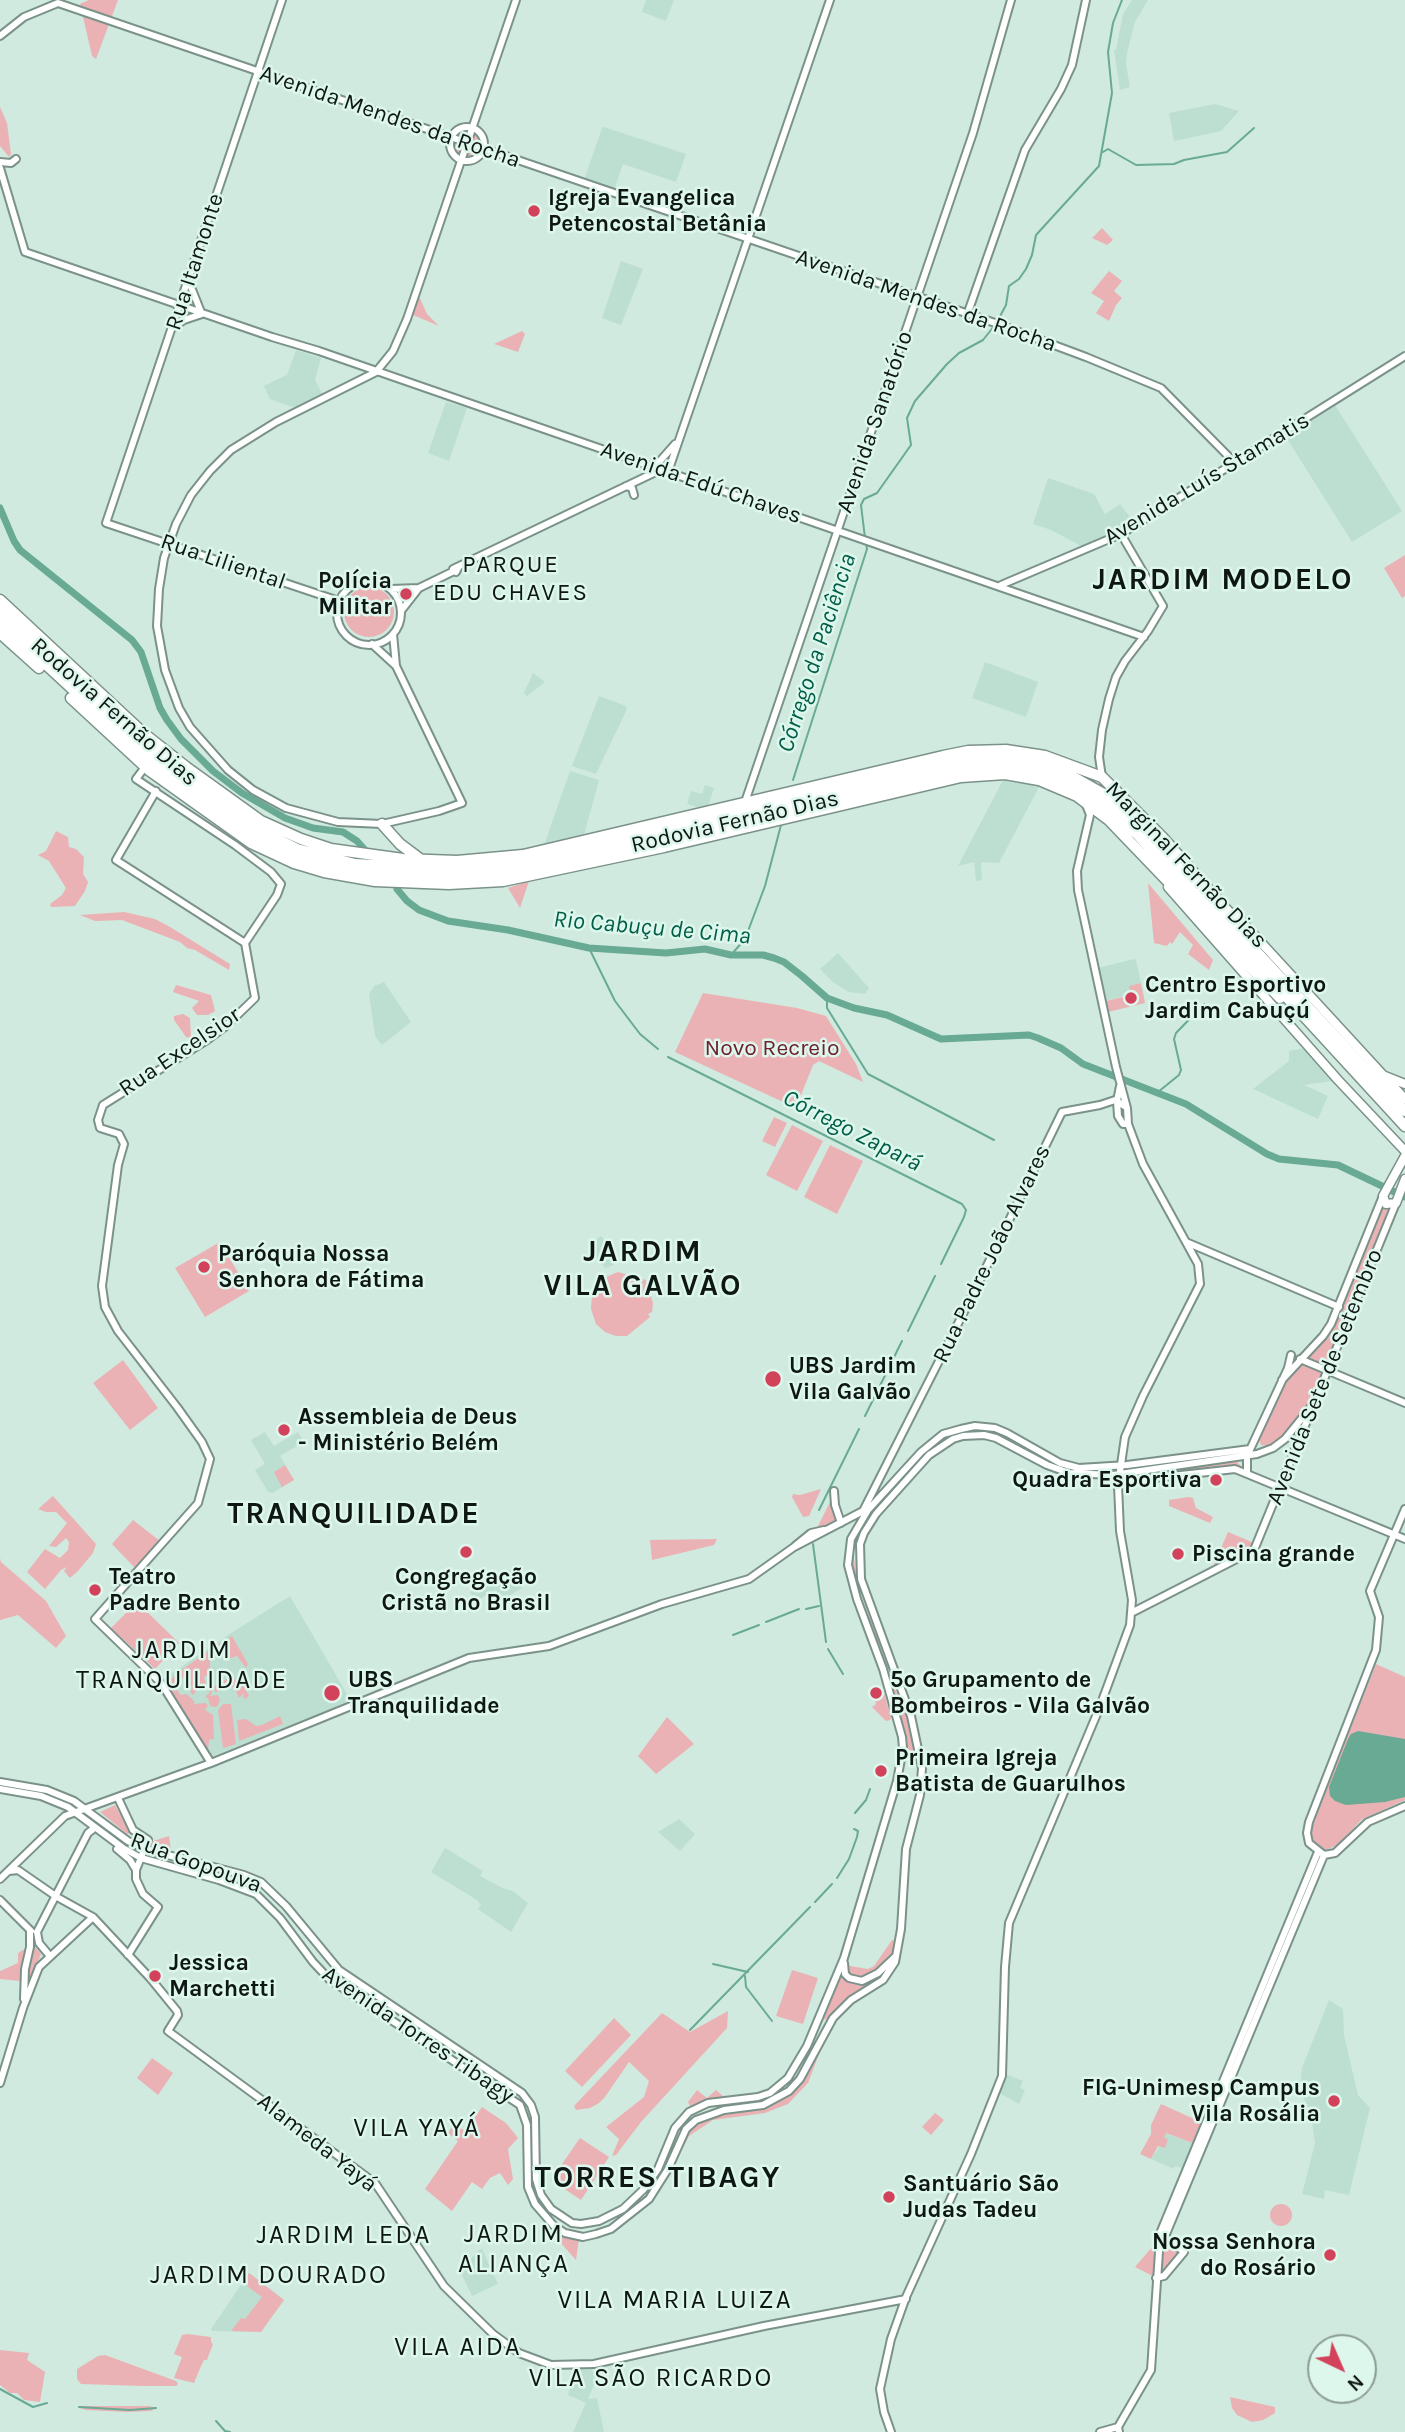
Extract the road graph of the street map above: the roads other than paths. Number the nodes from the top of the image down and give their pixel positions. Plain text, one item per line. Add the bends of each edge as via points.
1 (76, 0) edge
2 (282, 0) edge
3 (516, 0) edge
4 (830, 0) edge
5 (1011, 0) edge
6 (1086, 0) edge
7 (78, 10) junction
8 (0, 36) edge
9 (259, 72) junction
10 (472, 127) junction
11 (450, 138) junction
12 (467, 144) junction
13 (484, 150) junction
14 (16, 159) dead end
15 (461, 161) junction
16 (0, 165) edge
17 (748, 240) junction
18 (189, 280) junction
19 (917, 299) junction
20 (181, 305) junction
21 (203, 313) junction
22 (967, 315) junction
23 (173, 328) junction
24 (1405, 356) edge
25 (376, 372) junction
26 (677, 442) junction
27 (639, 462) junction
28 (1236, 463) junction
29 (661, 470) junction
30 (639, 479) junction
31 (626, 486) junction
32 (634, 495) dead end
33 (106, 523) joint
34 (838, 530) junction
35 (1121, 534) junction
36 (168, 544) junction
37 (1001, 585) junction
38 (419, 588) junction
39 (391, 589) junction
40 (0, 600) edge
41 (339, 601) junction
42 (0, 611) edge
43 (401, 611) junction
44 (0, 622) edge
45 (0, 633) edge
46 (393, 634) junction
47 (1144, 637) junction
48 (372, 645) junction
49 (396, 666) junction
50 (1099, 757) junction
51 (145, 767) junction
52 (1079, 768) junction
53 (1101, 777) junction
54 (156, 791) junction
55 (1084, 800) junction
56 (745, 802) junction
57 (1109, 820) junction
58 (382, 824) junction
59 (1089, 824) junction
60 (421, 860) junction
61 (1159, 873) junction
62 (1203, 881) junction
63 (245, 943) junction
64 (1316, 1016) junction
65 (1361, 1074) junction
66 (1383, 1074) junction
67 (1120, 1083) junction
68 (1404, 1083) edge
69 (1405, 1099) edge
70 (1117, 1101) junction
71 (1100, 1105) junction
72 (1127, 1108) junction
73 (1405, 1111) edge
74 (1117, 1112) junction
75 (1128, 1124) junction
76 (1383, 1128) junction
77 (1405, 1128) edge
78 (1405, 1153) edge
79 (1404, 1183) edge
80 (1383, 1195) junction
81 (1396, 1202) junction
82 (1186, 1242) junction
83 (1204, 1248) junction
84 (1377, 1248) junction
85 (1361, 1250) junction
86 (1192, 1253) junction
87 (1339, 1307) junction
88 (1291, 1355) dead end
89 (1300, 1359) junction
90 (1329, 1371) junction
91 (1282, 1380) junction
92 (1315, 1402) junction
93 (1405, 1403) edge
94 (1256, 1436) junction
95 (1273, 1448) junction
96 (1249, 1453) junction
97 (1234, 1458) junction
98 (1119, 1465) junction
99 (1247, 1471) junction
100 (1118, 1478) junction
101 (1280, 1487) junction
102 (834, 1490) dead end
103 (874, 1490) junction
104 (882, 1495) junction
105 (1405, 1509) edge
106 (867, 1510) junction
107 (876, 1514) junction
108 (843, 1522) junction
109 (1394, 1534) junction
110 (1405, 1539) edge
111 (850, 1544) junction
112 (1133, 1612) junction
113 (211, 1763) junction
114 (0, 1782) edge
115 (0, 1789) edge
116 (118, 1798) junction
117 (1405, 1806) edge
118 (88, 1809) junction
119 (73, 1813) junction
120 (92, 1830) junction
121 (133, 1830) junction
122 (135, 1845) junction
123 (145, 1849) junction
124 (1319, 1856) junction
125 (22, 1858) junction
126 (138, 1865) junction
127 (20, 1871) junction
128 (6, 1873) junction
129 (0, 1879) edge
130 (57, 1897) junction
131 (0, 1900) edge
132 (93, 1917) junction
133 (34, 1932) junction
134 (39, 1943) junction
135 (30, 1947) junction
136 (898, 1953) junction
137 (49, 1955) junction
138 (128, 1955) junction
139 (844, 1958) junction
140 (23, 2008) junction
141 (0, 2083) edge
142 (662, 2160) junction
143 (659, 2167) junction
144 (668, 2169) junction
145 (1163, 2235) junction
146 (1160, 2277) junction
147 (906, 2299) junction
148 (1119, 2430) edge
149 (891, 2432) edge
150 (1100, 2432) edge

1 - 7 street
2 - 9 street, Rua Itamonte
3 - 10 street
4 - 17 street
5 - 19 street, Avenida Sanatório via 973,134
6 - 22 street via 1069,75 1025,150
7 - 8 street, Avenida Mendes da Rocha via 58,3 46,6
7 - 9 street, Avenida Mendes da Rocha
9 - 11 street, Avenida Mendes da Rocha
9 - 18 street, Rua Itamonte
10 - 11 street via 457,130
10 - 12 street
10 - 13 street via 483,136
11 - 12 street, Avenida Mendes da Rocha
11 - 15 street via 450,149
12 - 13 street, Avenida Mendes da Rocha
12 - 15 street
13 - 15 street via 473,160
13 - 17 street, Avenida Mendes da Rocha
14 - 16 street
15 - 25 street via 407,319 393,351
16 - 20 street, Avenida Edú Chaves via 25,252
17 - 19 street, Avenida Mendes da Rocha
17 - 26 street
18 - 20 street, Rua Itamonte
18 - 21 street
19 - 22 street, Avenida Mendes da Rocha
19 - 34 street, Avenida Sanatório
20 - 21 street, Avenida Edú Chaves
20 - 23 street, Rua Itamonte
21 - 23 street
21 - 25 street, Avenida Edú Chaves
22 - 28 street, Avenida Mendes da Rocha via 1161,387
23 - 33 street, Rua Itamonte
24 - 28 street, Avenida Luís Stamatis
25 - 27 street, Avenida Edú Chaves
25 - 36 street via 239,444 191,495
26 - 29 street
26 - 29 street via 673,457
27 - 29 street, Avenida Edú Chaves
27 - 30 street
28 - 35 street, Avenida Luís Stamatis
29 - 30 street
29 - 34 street, Avenida Edú Chaves
30 - 31 street
31 - 32 street
31 - 38 street
33 - 36 street, Rua Liliental
34 - 37 street, Avenida Edú Chaves
34 - 56 street, Avenida Sanatório
35 - 37 street, Avenida Luís Stamatis
35 - 47 street via 1164,606
36 - 41 street, Rua Liliental
36 - 58 street via 157,614 165,670 190,727 228,770 262,795 300,813 338,822
37 - 47 street, Avenida Edú Chaves
38 - 39 street
38 - 43 street
39 - 41 street via 374,581 359,582
39 - 43 street
40 - 60 highway, Marginal Fernão Dias via 155,743 261,821 331,849
41 - 48 street via 338,622 346,635
42 - 64 highway, Rodovia Fernão Dias via 151,751 223,805 298,849 355,864 441,869 523,863 951,763 997,758 1047,766 1084,781 1116,803
43 - 46 street
44 - 65 highway, Rodovia Fernão Dias via 145,757 254,836 312,862 354,871 453,876 518,872 947,771 999,765 1054,776 1081,788 1138,835
45 - 51 highway, Marginal Fernão Dias
46 - 48 street
46 - 49 street
47 - 50 street via 1116,677
48 - 49 street
49 - 58 street via 462,803
50 - 52 street via 1093,767
50 - 53 street
51 - 54 street via 136,779
51 - 55 highway, Marginal Fernão Dias via 243,838 275,855 333,874 402,883 463,884 536,876 961,777 1023,777 1052,784
52 - 53 highway, Marginal Fernão Dias
52 - 56 highway, Marginal Fernão Dias via 1027,752 968,751
53 - 62 highway, Marginal Fernão Dias
54 - 63 street via 280,881 277,895
54 - 63 street via 116,860
55 - 57 highway, Marginal Fernão Dias
55 - 59 street
56 - 60 highway, Marginal Fernão Dias via 523,855
57 - 59 street via 1098,816
57 - 61 highway, Marginal Fernão Dias
58 - 60 highway
59 - 67 street via 1077,872 1078,890
61 - 65 highway, Marginal Fernão Dias via 1343,1065
61 - 76 main road
62 - 64 highway
62 - 66 main road, Marginal Fernão Dias
63 - 113 street, Rua Excelsior via 256,998 216,1033 103,1105 99,1126 119,1135 124,1147 102,1286 105,1307 210,1459 198,1503 95,1619 161,1683
64 - 65 highway, Rodovia Fernão Dias
65 - 73 highway, Rodovia Fernão Dias
65 - 77 highway, Rodovia Fernão Dias
66 - 68 main road
66 - 69 main road, Marginal Fernão Dias
67 - 70 street
67 - 72 street
70 - 71 street
70 - 72 street
70 - 74 street
71 - 74 street
71 - 103 street, Rua Padre João Alvares via 1062,1112
72 - 75 street
74 - 75 street via 1121,1123
75 - 82 street via 1140,1159
76 - 77 main road
76 - 78 main road
78 - 80 main road
79 - 81 main road
80 - 81 main road via 1388,1205
80 - 85 street
81 - 84 street, Avenida Sete de Setembro
82 - 83 street
82 - 86 street
83 - 86 street
83 - 87 street
84 - 85 street
84 - 90 street, Avenida Sete de Setembro
85 - 87 street
86 - 98 street via 1200,1284 1129,1423
87 - 89 street via 1328,1330
88 - 91 street
89 - 90 street
89 - 91 street
90 - 92 street, Avenida Sete de Setembro
90 - 93 street
91 - 94 street
92 - 95 street
92 - 101 street, Avenida Sete de Setembro
94 - 95 street via 1261,1446
94 - 96 street
95 - 96 street
96 - 97 street
96 - 98 street
96 - 99 street
97 - 99 street
97 - 100 street
98 - 100 street
98 - 104 street via 1073,1467 1007,1433 975,1426 943,1434
99 - 100 street
99 - 101 street
100 - 107 street via 1069,1473 996,1438 963,1436 929,1455
100 - 112 street
101 - 109 street
101 - 112 street, Avenida Sete de Setembro via 1254,1550
102 - 108 street
103 - 104 street
103 - 106 street, Rua Padre João Alvares
104 - 106 street
105 - 109 street
106 - 107 street
106 - 108 street
106 - 111 street
107 - 136 street via 860,1544 861,1579 911,1716 922,1769 906,1849
108 - 111 street
108 - 113 street via 719,1588 549,1646 461,1661
109 - 110 street
109 - 124 street via 1370,1591 1379,1618 1371,1667 1309,1822 1307,1837
111 - 139 street via 851,1581 883,1669 903,1748
112 - 147 street via 1110,1682 1009,1923 999,2086
113 - 116 street
114 - 118 street, Rua Gopouva via 47,1790
115 - 119 street via 41,1796
116 - 118 street
116 - 121 street
117 - 124 street via 1368,1822 1341,1850
118 - 119 street
118 - 122 street, Rua Gopouva
119 - 120 street
119 - 125 street via 60,1819
119 - 126 street, Avenida Torres Tibagy via 129,1852
120 - 126 street
120 - 130 street
121 - 122 street
121 - 123 street via 148,1840
122 - 123 street, Rua Gopouva
123 - 126 street
123 - 143 street, Rua Gopouva via 244,1875 265,1886 339,1970 522,2093 534,2110 536,2179 541,2195 557,2214 576,2224 600,2221 623,2209
124 - 145 street
125 - 127 street
125 - 128 street
126 - 138 street via 139,1888 158,1907
126 - 144 street, Avenida Torres Tibagy via 250,1890 280,1918 329,1979 519,2104 527,2125 528,2187 535,2204 565,2233 583,2237 611,2229 649,2199
127 - 128 street
127 - 130 street
128 - 129 street
130 - 132 street
130 - 133 street
131 - 133 street
132 - 137 street
132 - 138 street
133 - 134 street
133 - 135 street
134 - 135 street
134 - 137 street
135 - 140 street
136 - 139 street via 878,1973 862,1981 845,1974
136 - 144 street via 883,1980 833,2018 789,2091 763,2105 724,2110 696,2120 686,2129
137 - 140 street via 39,1966
138 - 147 street, Alameda Yayá via 178,2015 168,2031 375,2183 444,2286 493,2334 537,2361 594,2364
139 - 142 street via 807,2046 788,2078 770,2093 708,2103 690,2112 675,2128
140 - 141 street
142 - 143 street
142 - 144 street
143 - 144 street
145 - 146 street
145 - 146 street via 1184,2252
146 - 148 street via 1151,2370
147 - 149 street via 881,2379 881,2399
148 - 150 street

